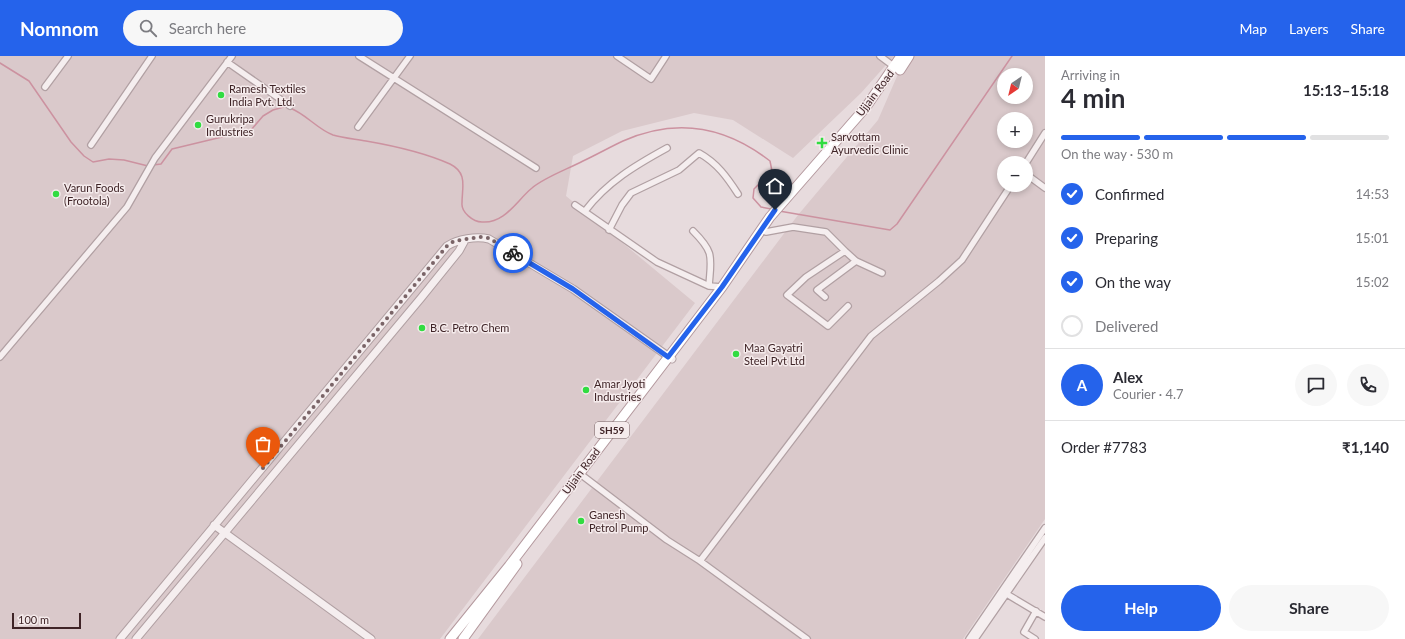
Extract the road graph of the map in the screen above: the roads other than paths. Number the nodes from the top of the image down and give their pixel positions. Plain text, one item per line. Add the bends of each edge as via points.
1 (68, 56) edge
2 (152, 56) edge
3 (232, 56) edge
4 (359, 56) edge
5 (410, 56) edge
6 (617, 56) edge
7 (666, 56) edge
8 (880, 56) edge
9 (901, 56) edge
10 (909, 56) edge
11 (227, 62) junction
12 (897, 69) junction
13 (394, 78) junction
14 (45, 87) dead end
15 (290, 106) dead end
16 (358, 127) dead end
17 (1045, 134) edge
18 (91, 145) dead end
19 (667, 148) dead end
20 (1031, 156) edge
21 (536, 168) dead end
22 (1033, 179) edge
23 (1045, 188) edge
24 (1006, 192) edge
25 (738, 194) dead end
26 (575, 205) dead end
27 (585, 211) junction
28 (772, 218) junction
29 (609, 230) junction
30 (693, 232) dead end
31 (766, 232) junction
32 (465, 240) junction
33 (844, 251) junction
34 (856, 261) junction
35 (882, 273) dead end
36 (709, 286) junction
37 (722, 287) junction
38 (825, 297) dead end
39 (848, 306) dead end
40 (0, 357) edge
41 (670, 358) junction
42 (581, 475) junction
43 (214, 526) junction
44 (1045, 528) edge
45 (223, 533) junction
46 (1045, 538) edge
47 (700, 561) junction
48 (1005, 593) junction
49 (1036, 611) junction
50 (1045, 617) edge
51 (120, 639) edge
52 (136, 639) edge
53 (371, 639) edge
54 (450, 639) edge
55 (463, 639) edge
56 (807, 639) edge
57 (970, 639) edge
58 (975, 639) edge
59 (1035, 639) edge

1 - 14 street
2 - 18 street
3 - 11 street
4 - 13 street
5 - 13 street
6 - 7 street via 651,79
8 - 12 street
9 - 12 main road, Ujjain Road / SH59
10 - 12 main road, Ujjain Road / SH59
11 - 15 street
11 - 40 street via 155,158 127,207
12 - 28 main road, Ujjain Road / SH59
13 - 16 street
13 - 21 street
17 - 20 street
19 - 27 street via 603,189
22 - 23 street
24 - 47 street via 962,260 871,336
25 - 29 street via 727,176 699,153 679,170 631,193
26 - 27 street
27 - 29 street
28 - 31 main road, Ujjain Road / SH59
28 - 37 main road, Ujjain Road / SH59
29 - 36 street via 657,262
30 - 36 street via 710,252 712,263
31 - 33 street via 793,227 826,232
31 - 41 main road, Ujjain Road / SH59
32 - 41 street via 489,238 573,289
32 - 43 street via 454,241 447,246
32 - 45 street via 459,251
33 - 34 street
33 - 39 street via 806,276 787,295 828,326
34 - 35 street
34 - 38 street via 817,290
36 - 37 street
37 - 41 main road, Ujjain Road / SH59
41 - 42 main road, Ujjain Road / SH59
42 - 47 street via 667,540
42 - 54 main road, Ujjain Road / SH59
42 - 55 main road, Ujjain Road / SH59
43 - 45 street
43 - 51 street
44 - 48 street
45 - 52 street
45 - 53 street
46 - 48 street
47 - 56 street
48 - 49 street
48 - 57 street
48 - 58 street
49 - 50 street
49 - 59 street via 1024,632

